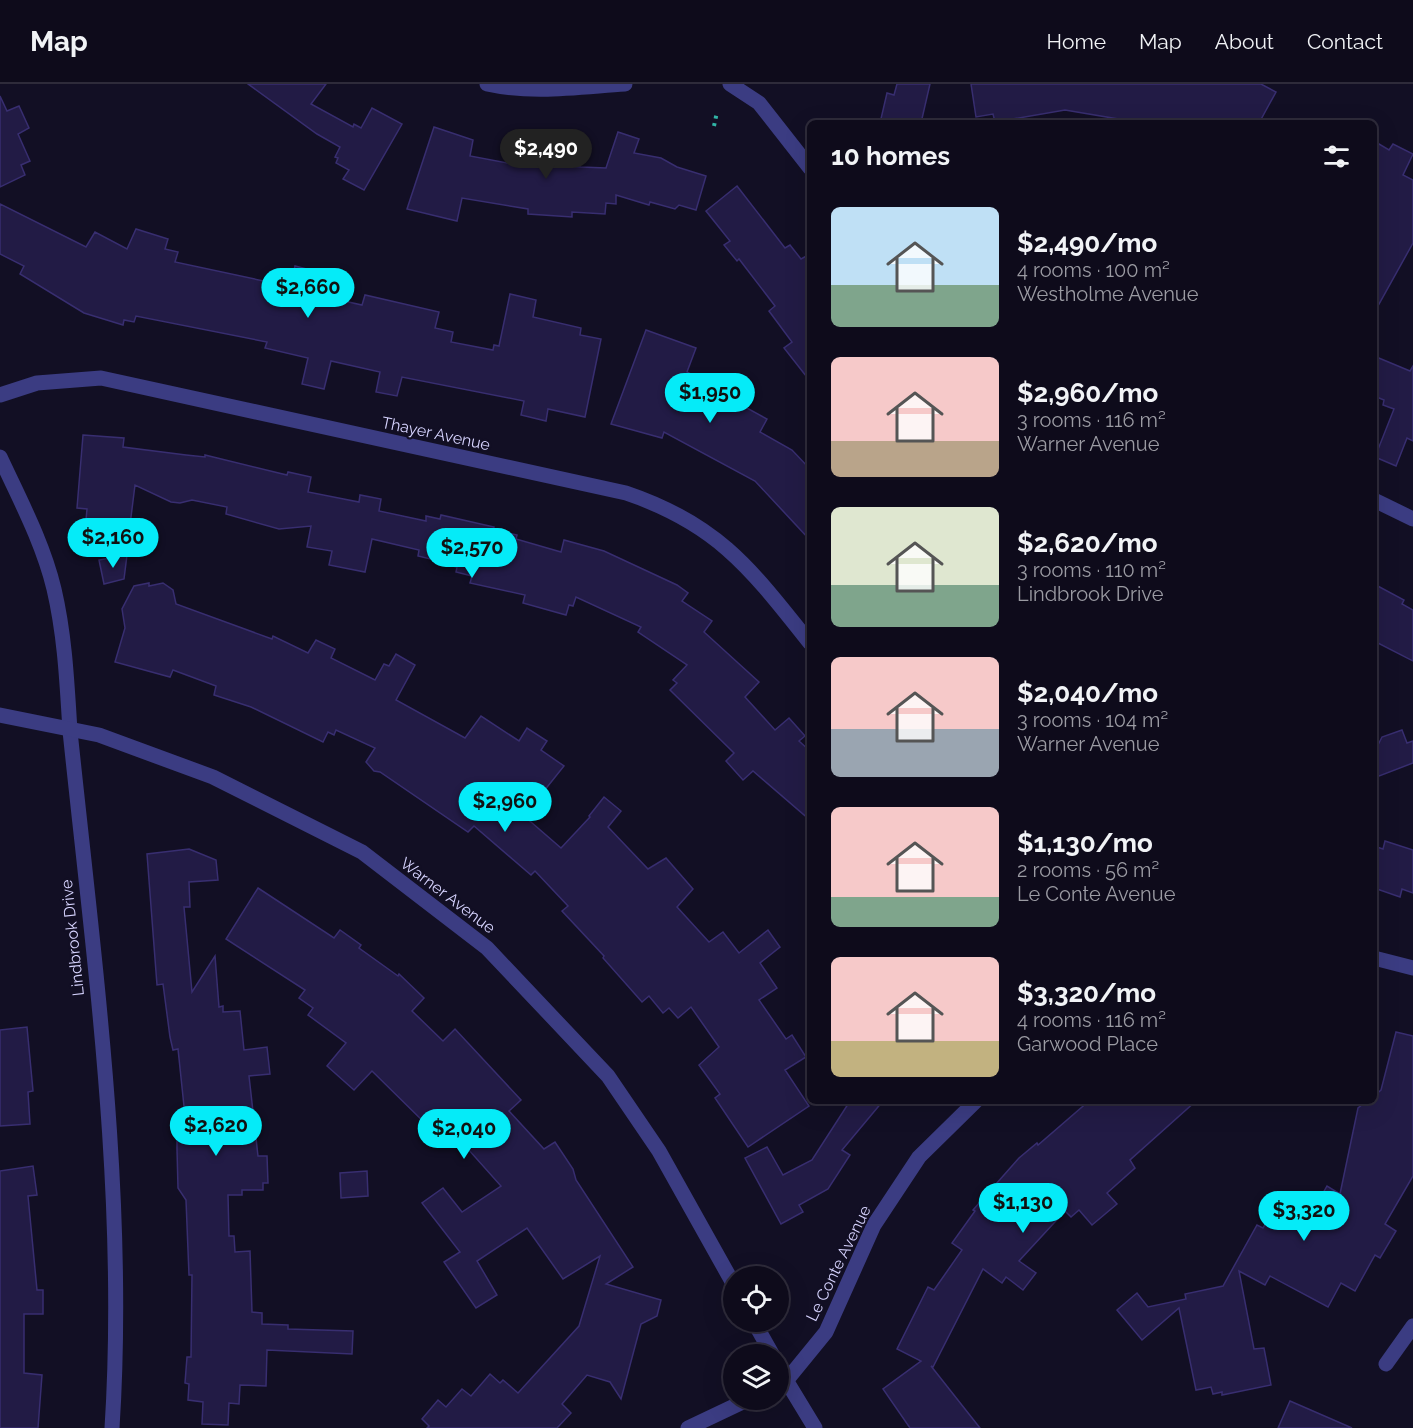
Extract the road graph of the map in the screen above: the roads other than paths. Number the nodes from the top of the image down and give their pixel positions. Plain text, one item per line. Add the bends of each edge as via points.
1 (487, 84) edge
2 (625, 84) edge
3 (735, 84) edge
4 (807, 164) edge
5 (0, 395) edge
6 (0, 457) edge
7 (1377, 501) edge
8 (1413, 519) edge
9 (807, 639) edge
10 (0, 715) edge
11 (70, 731) junction
12 (1377, 959) edge
13 (1413, 968) edge
14 (973, 1104) edge
15 (723, 1266) edge
16 (1413, 1326) edge
17 (1386, 1364) dead end
18 (789, 1375) edge
19 (789, 1393) edge
20 (726, 1410) edge
21 (112, 1428) edge
22 (688, 1428) edge
23 (815, 1428) edge

1 - 2 street via 551,89
3 - 4 street via 759,103
5 - 9 street, Thayer Avenue via 37,383 101,378 626,492 681,514 711,534 765,586
6 - 11 street, Lindbrook Drive via 36,534 54,589 68,672
7 - 8 street
10 - 11 street, Warner Avenue
11 - 15 street, Warner Avenue via 99,735 213,777 362,852 487,948 608,1076 659,1151
11 - 21 street, Lindbrook Drive via 107,1108 117,1268
12 - 13 street
14 - 18 street, Le Conte Avenue via 918,1157 874,1224 826,1332
16 - 17 street
19 - 23 street
20 - 22 street

